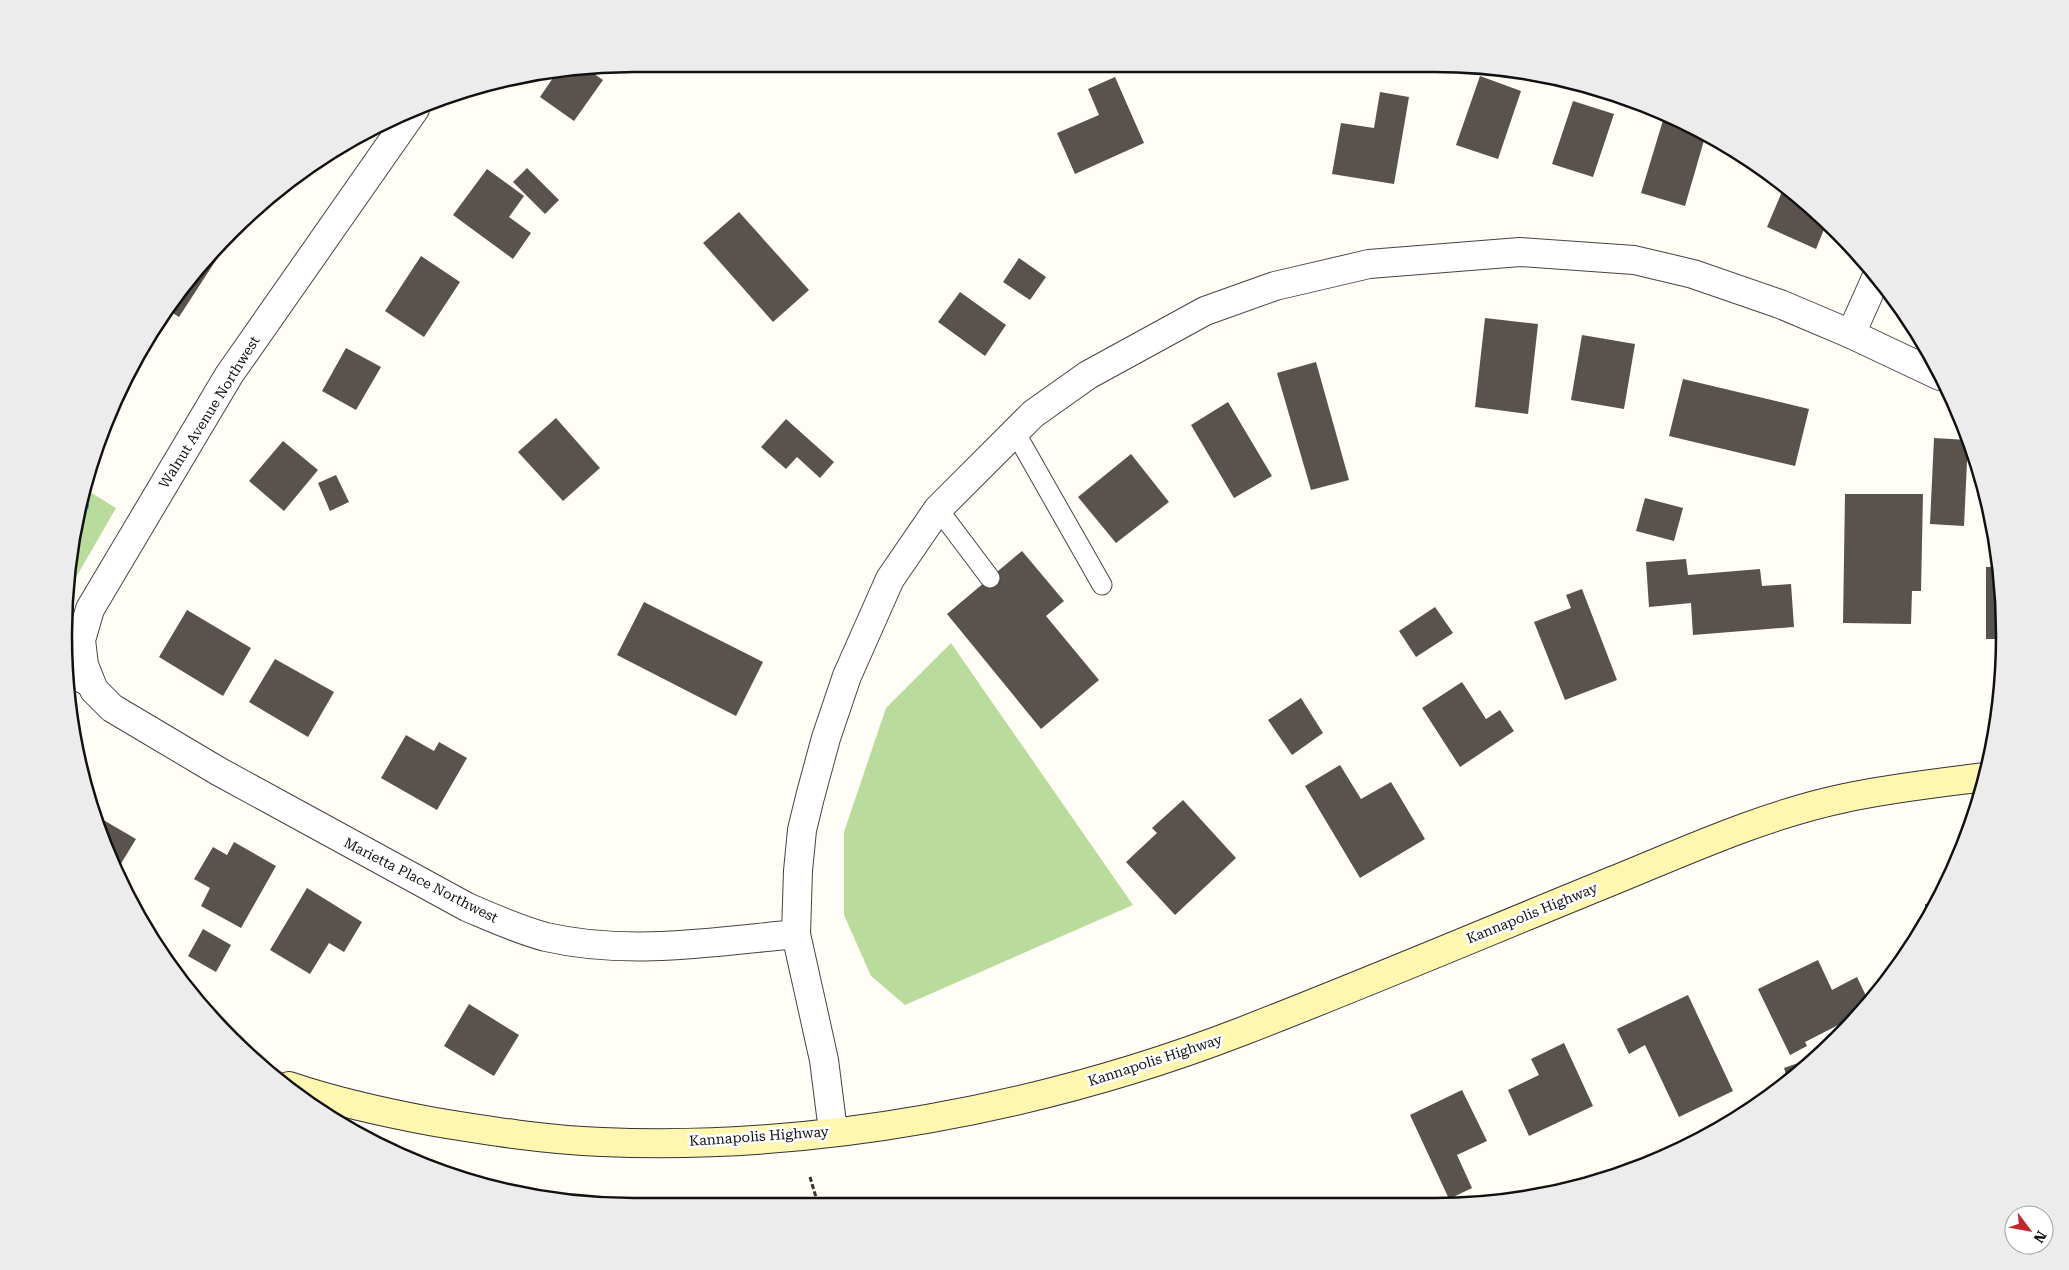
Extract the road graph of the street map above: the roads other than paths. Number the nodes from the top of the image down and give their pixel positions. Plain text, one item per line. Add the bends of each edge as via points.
1 (406, 121) edge
2 (1873, 284) edge
3 (1851, 334) junction
4 (1930, 371) edge
5 (1015, 432) junction
6 (938, 509) junction
7 (990, 578) dead end
8 (1102, 585) dead end
9 (84, 683) edge
10 (1978, 778) edge
11 (796, 934) junction
12 (305, 1090) edge
13 (833, 1131) junction

1 - 9 street, Walnut Avenue Northwest via 229,375 90,609 81,640
2 - 3 street
3 - 4 street
3 - 5 street via 1780,304 1701,277 1634,260 1520,252 1369,264 1275,286 1205,311 1088,375 1033,414
5 - 6 street
5 - 8 lane
6 - 7 lane
6 - 11 street via 890,580 841,693 802,830
9 - 11 street, Marietta Place Northwest via 112,708 218,771 467,908 506,924 583,944 624,947
10 - 13 main road, Kannapolis Highway via 1852,796 1732,832 1240,1032 1146,1065 1040,1096 935,1118
11 - 13 street via 824,1060
12 - 13 main road, Kannapolis Highway via 404,1116 490,1131 601,1142 707,1141

